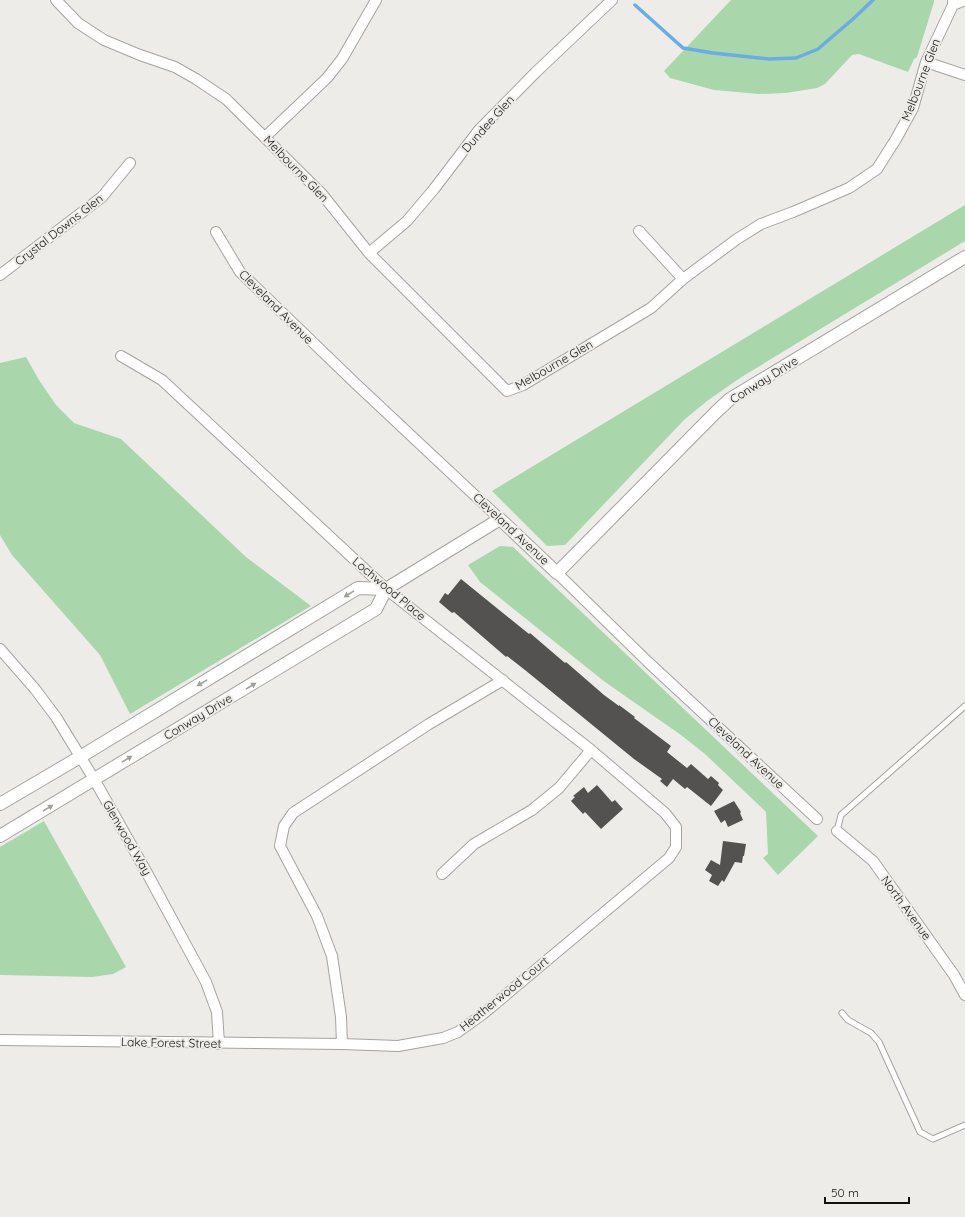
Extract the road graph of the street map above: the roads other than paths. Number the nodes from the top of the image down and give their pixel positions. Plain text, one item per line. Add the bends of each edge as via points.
1 (56, 0) edge
2 (376, 0) edge
3 (612, 0) edge
4 (965, 0) edge
5 (953, 2) edge
6 (926, 62) junction
7 (965, 75) edge
8 (265, 137) junction
9 (130, 163) dead end
10 (639, 231) dead end
11 (216, 232) dead end
12 (369, 253) junction
13 (965, 257) edge
14 (0, 276) edge
15 (683, 279) junction
16 (121, 356) dead end
17 (500, 519) junction
18 (558, 573) junction
19 (386, 590) junction
20 (0, 649) edge
21 (503, 680) junction
22 (965, 706) edge
23 (591, 750) junction
24 (80, 757) junction
25 (94, 779) junction
26 (0, 804) edge
27 (665, 813) joint
28 (817, 819) dead end
29 (837, 831) joint
30 (0, 836) edge
31 (442, 874) dead end
32 (965, 994) edge
33 (842, 1013) dead end
34 (0, 1040) edge
35 (219, 1044) junction
36 (342, 1044) junction
37 (965, 1125) edge

1 - 8 street, Melbourne Glen via 78,23 104,40 175,67 196,79 226,100
2 - 8 street via 342,59 327,78
3 - 12 street, Dundee Glen via 479,130 407,221
4 - 5 street, Melbourne Glen
5 - 6 street, Melbourne Glen
6 - 7 street
6 - 15 street, Melbourne Glen via 913,108 877,169 849,188 761,224 736,239
8 - 12 street, Melbourne Glen via 322,194
9 - 14 street, Crystal Downs Glen via 102,198
10 - 15 street
11 - 17 street, Cleveland Avenue via 240,272
12 - 15 street, Melbourne Glen via 507,391 523,385 651,308
13 - 18 street, Conway Drive via 730,399
16 - 19 street, Lochwood Place via 162,380
17 - 18 street, Cleveland Avenue
17 - 19 street
18 - 28 street, Cleveland Avenue via 648,662
19 - 21 street, Lochwood Place
19 -> 24 street via 358,588
25 -> 19 street, Conway Drive via 376,610
20 - 24 street, Glenwood Way via 40,695
21 - 23 street, Lochwood Place
21 - 36 street via 429,724 293,813 284,826 280,846 317,916 332,956 341,1017
22 - 29 lane via 841,815
23 - 27 street, Lochwood Place
23 - 31 street via 559,788 532,810 474,844
24 - 25 street, Glenwood Way
24 - 26 street
30 -> 25 street, Conway Drive
25 - 35 street, Glenwood Way via 206,982 217,1012
27 - 36 street, Heatherwood Court via 676,827 676,847 669,858 483,1014 458,1032 443,1038 398,1046
29 - 32 street, North Avenue via 873,861
33 - 37 lane via 848,1020 871,1033 879,1042 920,1132 933,1139
34 - 35 street, Lake Forest Street
35 - 36 street, Lake Forest Street

